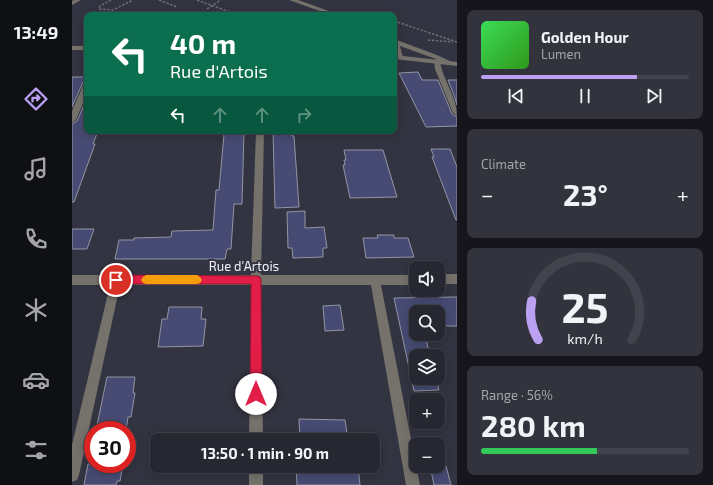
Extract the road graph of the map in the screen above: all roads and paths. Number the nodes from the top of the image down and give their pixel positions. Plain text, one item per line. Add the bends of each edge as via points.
1 (78, 0) edge
2 (111, 0) edge
3 (133, 0) edge
4 (159, 0) edge
5 (197, 0) edge
6 (221, 0) edge
7 (292, 0) edge
8 (72, 3) edge
9 (212, 6) junction
10 (177, 7) dead end
11 (207, 9) dead end
12 (229, 12) edge
13 (328, 12) edge
14 (397, 22) edge
15 (397, 42) edge
16 (457, 42) edge
17 (72, 48) edge
18 (84, 48) edge
19 (397, 57) edge
20 (437, 61) junction
21 (454, 64) edge
22 (84, 91) edge
23 (457, 113) edge
24 (72, 120) edge
25 (260, 134) edge
26 (457, 279) edge
27 (72, 280) edge
28 (116, 280) junction
29 (256, 280) junction
30 (375, 280) junction
31 (409, 280) edge
32 (445, 280) edge
33 (256, 433) edge
34 (256, 473) edge
35 (72, 475) edge
36 (256, 485) edge
37 (413, 485) edge

1 - 8 street
2 - 3 path via 100,6 100,9 105,12 113,11
4 - 10 path
5 - 9 path
6 - 9 path
7 - 13 street
9 - 11 path
9 - 12 path
14 - 16 path
15 - 21 street
17 - 18 street
19 - 20 street
20 - 21 street
20 - 23 street
22 - 24 street
25 - 29 street
26 - 32 street
27 - 28 street, Rue d'Artois
28 - 29 street, Rue d'Artois
28 - 35 street
29 - 30 street, Rue d'Artois
29 - 33 street
30 - 31 street, Rue d'Artois
30 - 37 street
34 - 36 street

